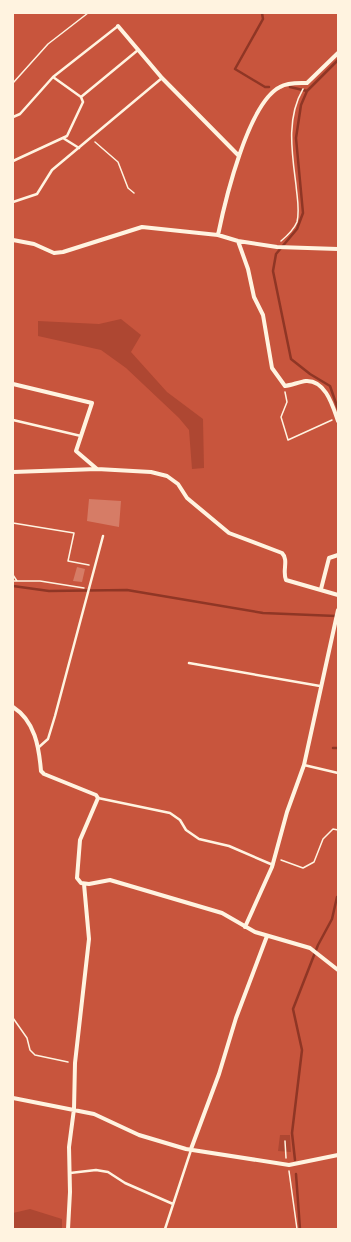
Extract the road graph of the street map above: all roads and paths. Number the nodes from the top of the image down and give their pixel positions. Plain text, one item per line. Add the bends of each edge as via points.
1 (88, 13) edge
2 (118, 26) joint
3 (138, 50) junction
4 (338, 53) edge
5 (53, 77) junction
6 (162, 78) junction
7 (13, 83) edge
8 (301, 93) dead end
9 (81, 97) junction
10 (13, 117) edge
11 (62, 138) junction
12 (90, 138) junction
13 (78, 148) junction
14 (239, 156) junction
15 (13, 161) edge
16 (134, 193) dead end
17 (13, 202) edge
18 (218, 235) junction
19 (13, 240) edge
20 (238, 241) junction
21 (278, 247) junction
22 (338, 249) edge
23 (13, 384) edge
24 (285, 386) junction
25 (338, 419) edge
26 (13, 420) edge
27 (82, 436) junction
28 (97, 469) junction
29 (13, 472) edge
30 (13, 523) edge
31 (103, 536) dead end
32 (338, 555) edge
33 (95, 566) junction
34 (13, 575) edge
35 (13, 581) edge
36 (18, 582) junction
37 (90, 588) junction
38 (321, 589) junction
39 (338, 595) edge
40 (338, 610) edge
41 (189, 663) dead end
42 (320, 686) junction
43 (13, 707) edge
44 (39, 747) junction
45 (304, 765) junction
46 (338, 773) edge
47 (98, 798) junction
48 (338, 830) edge
49 (275, 858) junction
50 (273, 865) junction
51 (84, 884) junction
52 (245, 927) junction
53 (267, 936) junction
54 (338, 970) edge
55 (13, 1018) edge
56 (75, 1063) junction
57 (13, 1098) edge
58 (74, 1109) junction
59 (285, 1141) dead end
60 (191, 1149) junction
61 (338, 1155) edge
62 (288, 1161) dead end
63 (289, 1169) dead end
64 (69, 1173) junction
65 (173, 1204) junction
66 (68, 1229) edge
67 (165, 1229) edge
68 (297, 1229) edge

1 - 7 path via 48,44
2 - 3 street
2 - 5 lane
3 - 6 street
3 - 9 lane
4 - 14 street via 307,83 280,86 271,94 257,113
5 - 9 lane
5 - 10 lane via 20,114
6 - 12 lane
6 - 14 street
8 - 21 path via 293,115 292,140 299,208 296,223
9 - 11 lane via 83,102 67,136
11 - 13 lane
11 - 15 lane
12 - 13 lane
12 - 16 path via 118,162 128,188
13 - 17 lane via 52,170 37,194
14 - 18 street
18 - 19 street via 142,227 85,246 54,253 34,244
18 - 20 street
20 - 21 street
20 - 24 street via 254,297 263,315 272,368
21 - 22 street
23 - 27 street via 92,403
24 - 25 street via 307,381 315,383 326,393
24 - 25 path via 286,402 281,417 288,440
26 - 27 lane
27 - 28 street via 76,451
28 - 29 street
28 - 38 street via 151,472 167,476 222,529 282,552 286,558 286,580
30 - 33 path via 74,533 68,562
31 - 33 lane
32 - 38 street via 329,558
33 - 37 lane
34 - 36 path
35 - 36 path
36 - 37 path via 40,581
37 - 44 lane via 48,739
38 - 39 street
40 - 42 street
41 - 42 lane
42 - 45 street
43 - 44 street via 33,730
44 - 47 street via 40,771
45 - 46 lane
45 - 49 street via 287,812
47 - 50 lane via 170,813 199,839 229,846
47 - 51 street via 80,840 77,878
48 - 49 path via 333,829 323,839 314,862 303,868
49 - 50 street
50 - 52 street
51 - 52 street via 110,880 222,913
51 - 56 street via 89,939
52 - 53 street
53 - 54 street via 312,949
53 - 60 street
55 - 56 path via 35,1055
56 - 58 street
57 - 58 street
58 - 60 street via 100,1116 139,1135 171,1146
58 - 64 street via 69,1147
59 - 62 path via 285,1157
60 - 61 street via 289,1165
60 - 65 lane
63 - 68 path
64 - 65 lane via 96,1170 108,1172 125,1183
64 - 66 street
65 - 67 lane

